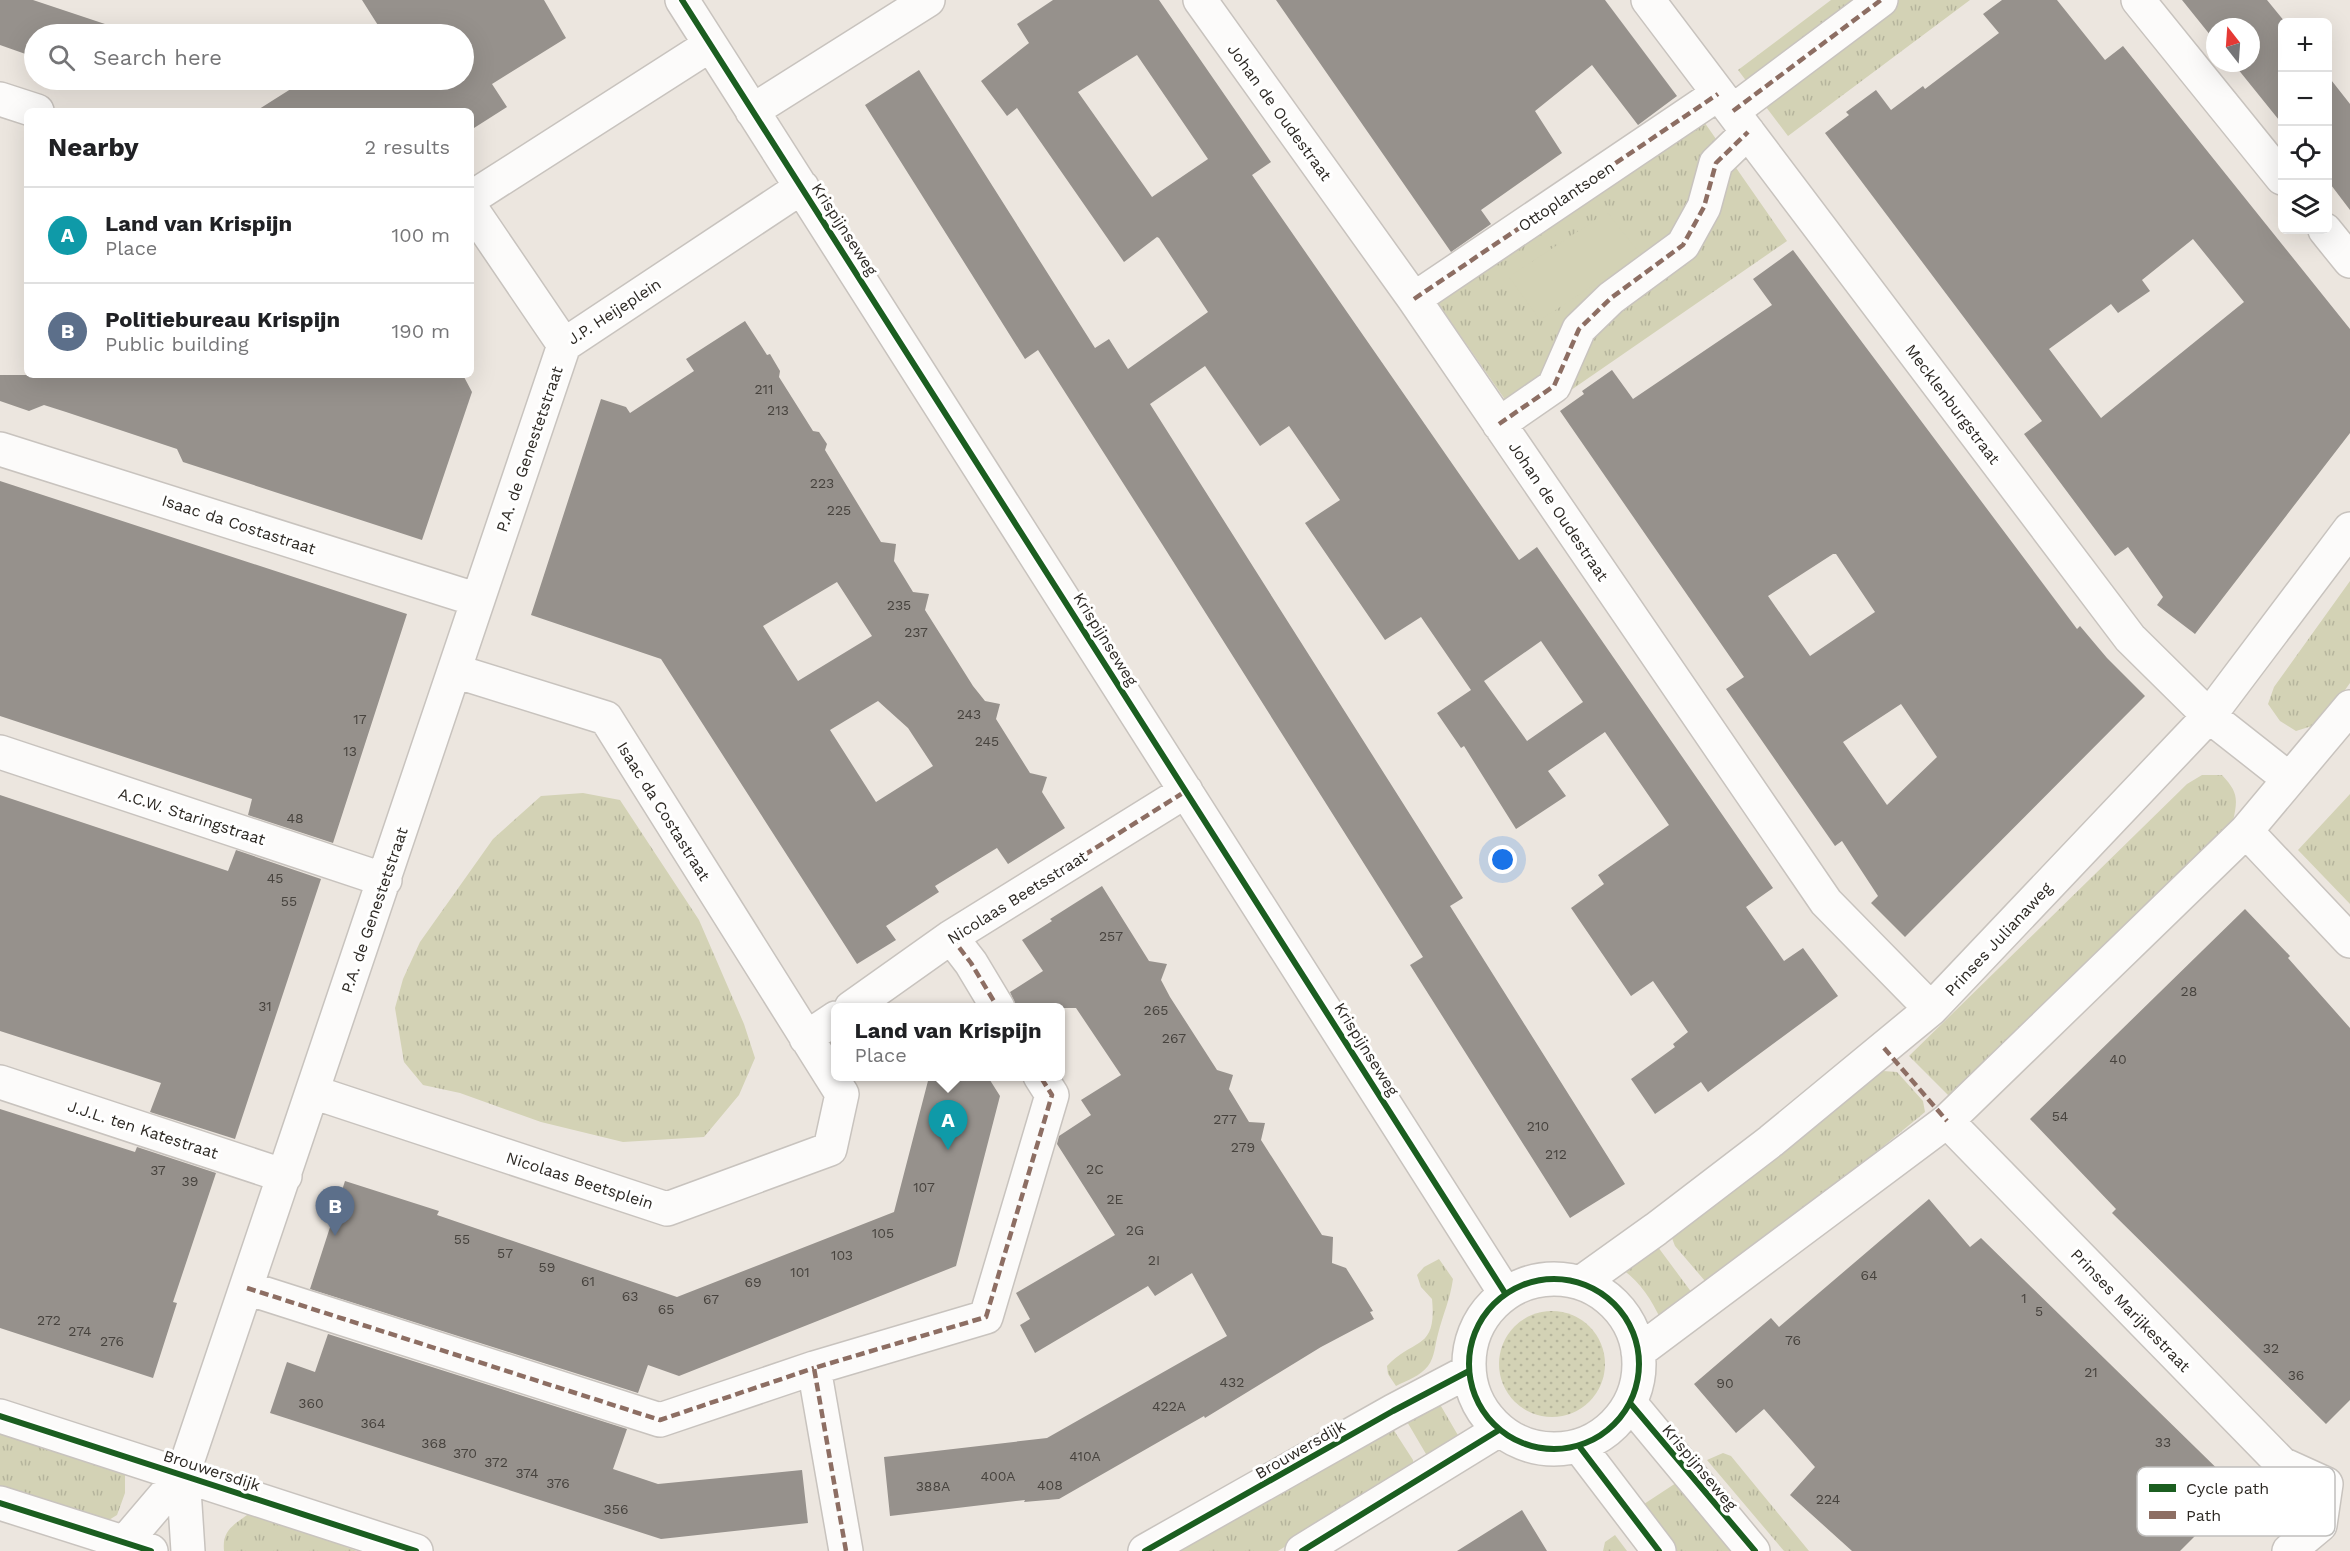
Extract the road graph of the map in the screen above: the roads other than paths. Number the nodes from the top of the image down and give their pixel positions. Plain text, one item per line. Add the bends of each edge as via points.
1 (682, 0) edge
2 (928, 0) edge
3 (1200, 0) edge
4 (1648, 0) edge
5 (1881, 0) edge
6 (2138, 0) edge
7 (710, 45) junction
8 (0, 99) edge
9 (28, 108) edge
10 (752, 111) junction
11 (1733, 112) junction
12 (2278, 172) edge
13 (802, 187) junction
14 (474, 196) edge
15 (474, 212) edge
16 (2328, 234) edge
17 (2350, 261) edge
18 (1414, 299) junction
19 (564, 345) junction
20 (1499, 424) junction
21 (0, 449) edge
22 (2350, 529) edge
23 (478, 600) junction
24 (455, 671) junction
25 (2348, 715) edge
26 (2209, 716) junction
27 (0, 752) edge
28 (2289, 778) junction
29 (1186, 791) junction
30 (2246, 831) junction
31 (385, 880) junction
32 (951, 937) junction
33 (2350, 941) edge
34 (858, 1003) edge
35 (995, 1003) edge
36 (1932, 1009) junction
37 (831, 1021) edge
38 (806, 1038) junction
39 (831, 1077) edge
40 (834, 1081) edge
41 (1043, 1081) edge
42 (0, 1082) edge
43 (313, 1092) junction
44 (1947, 1121) junction
45 (285, 1176) junction
46 (1582, 1282) junction
47 (247, 1288) junction
48 (1505, 1293) junction
49 (1638, 1352) junction
50 (814, 1368) junction
51 (1468, 1371) junction
52 (1630, 1403) junction
53 (0, 1416) edge
54 (1499, 1430) junction
55 (1579, 1446) junction
56 (2292, 1467) edge
57 (183, 1474) junction
58 (0, 1503) edge
59 (2306, 1536) edge
60 (132, 1548) edge
61 (188, 1551) edge
62 (416, 1551) edge
63 (846, 1551) edge
64 (1145, 1551) edge
65 (1302, 1551) edge
66 (1659, 1551) edge
67 (1753, 1551) edge
68 (2289, 1551) edge

1 - 7 street, Krispijnseweg
2 - 10 street
3 - 18 street, Johan de Oudestraat
4 - 11 street, Mecklenburgstraat
5 - 11 street
6 - 12 street
7 - 10 street, Krispijnseweg
7 - 14 street
8 - 9 street
10 - 13 street, Krispijnseweg
11 - 18 street, Ottoplantsoen
11 - 20 street via 1704,207 1683,245 1611,298 1587,321 1579,329 1554,386
11 - 26 street, Mecklenburgstraat via 2130,638
13 - 19 street, J.P. Heijeplein
13 - 29 street, Krispijnseweg
15 - 19 street, J.P. Heijeplein
16 - 17 street
18 - 20 street, Johan de Oudestraat
19 - 23 street, P.A. de Genestetstraat
20 - 36 street, Johan de Oudestraat via 1826,902
21 - 23 street, Isaac da Costastraat
22 - 26 street, Prinses Julianaweg
23 - 24 street, P.A. de Genestetstraat
24 - 31 street, P.A. de Genestetstraat
24 - 38 street, Isaac da Costastraat via 606,718
25 - 28 street
26 - 28 street, Mecklenburgstraat
26 - 36 street, Prinses Julianaweg
27 - 31 street, A.C.W. Staringstraat
28 - 30 street
29 - 32 street, Nicolaas Beetsstraat
29 - 48 street, Krispijnseweg
30 - 33 street
30 - 44 street
31 - 43 street, P.A. de Genestetstraat
32 - 34 street, Nicolaas Beetsstraat
32 - 35 street
36 - 46 street, Prinses Julianaweg via 1770,1141
37 - 38 street
38 - 39 street, Nicolaas Beetsplein
40 - 43 street, Nicolaas Beetsplein via 842,1094 830,1149 667,1209
41 - 50 street via 1052,1095 986,1317
42 - 45 street, J.J.L. ten Katestraat
43 - 45 street, P.A. de Genestetstraat
44 - 49 street
44 - 56 street, Prinses Marijkestraat via 2282,1464
45 - 47 street, P.A. de Genestetstraat
46 - 48 street via 1550,1278 1519,1285
46 - 49 street via 1620,1309 1635,1337
47 - 50 street via 660,1420
47 - 57 street, P.A. de Genestetstraat
48 - 51 street via 1476,1327
49 - 52 street via 1639,1370
50 - 63 street
51 - 54 street via 1478,1403
51 - 64 street, Brouwersdijk
52 - 55 street via 1608,1429
52 - 67 street, Krispijnseweg
53 - 57 street, Brouwersdijk
54 - 55 street via 1528,1446
54 - 65 street
55 - 66 street
57 - 60 street
57 - 61 street
57 - 62 street, Brouwersdijk
58 - 60 street
59 - 68 street

